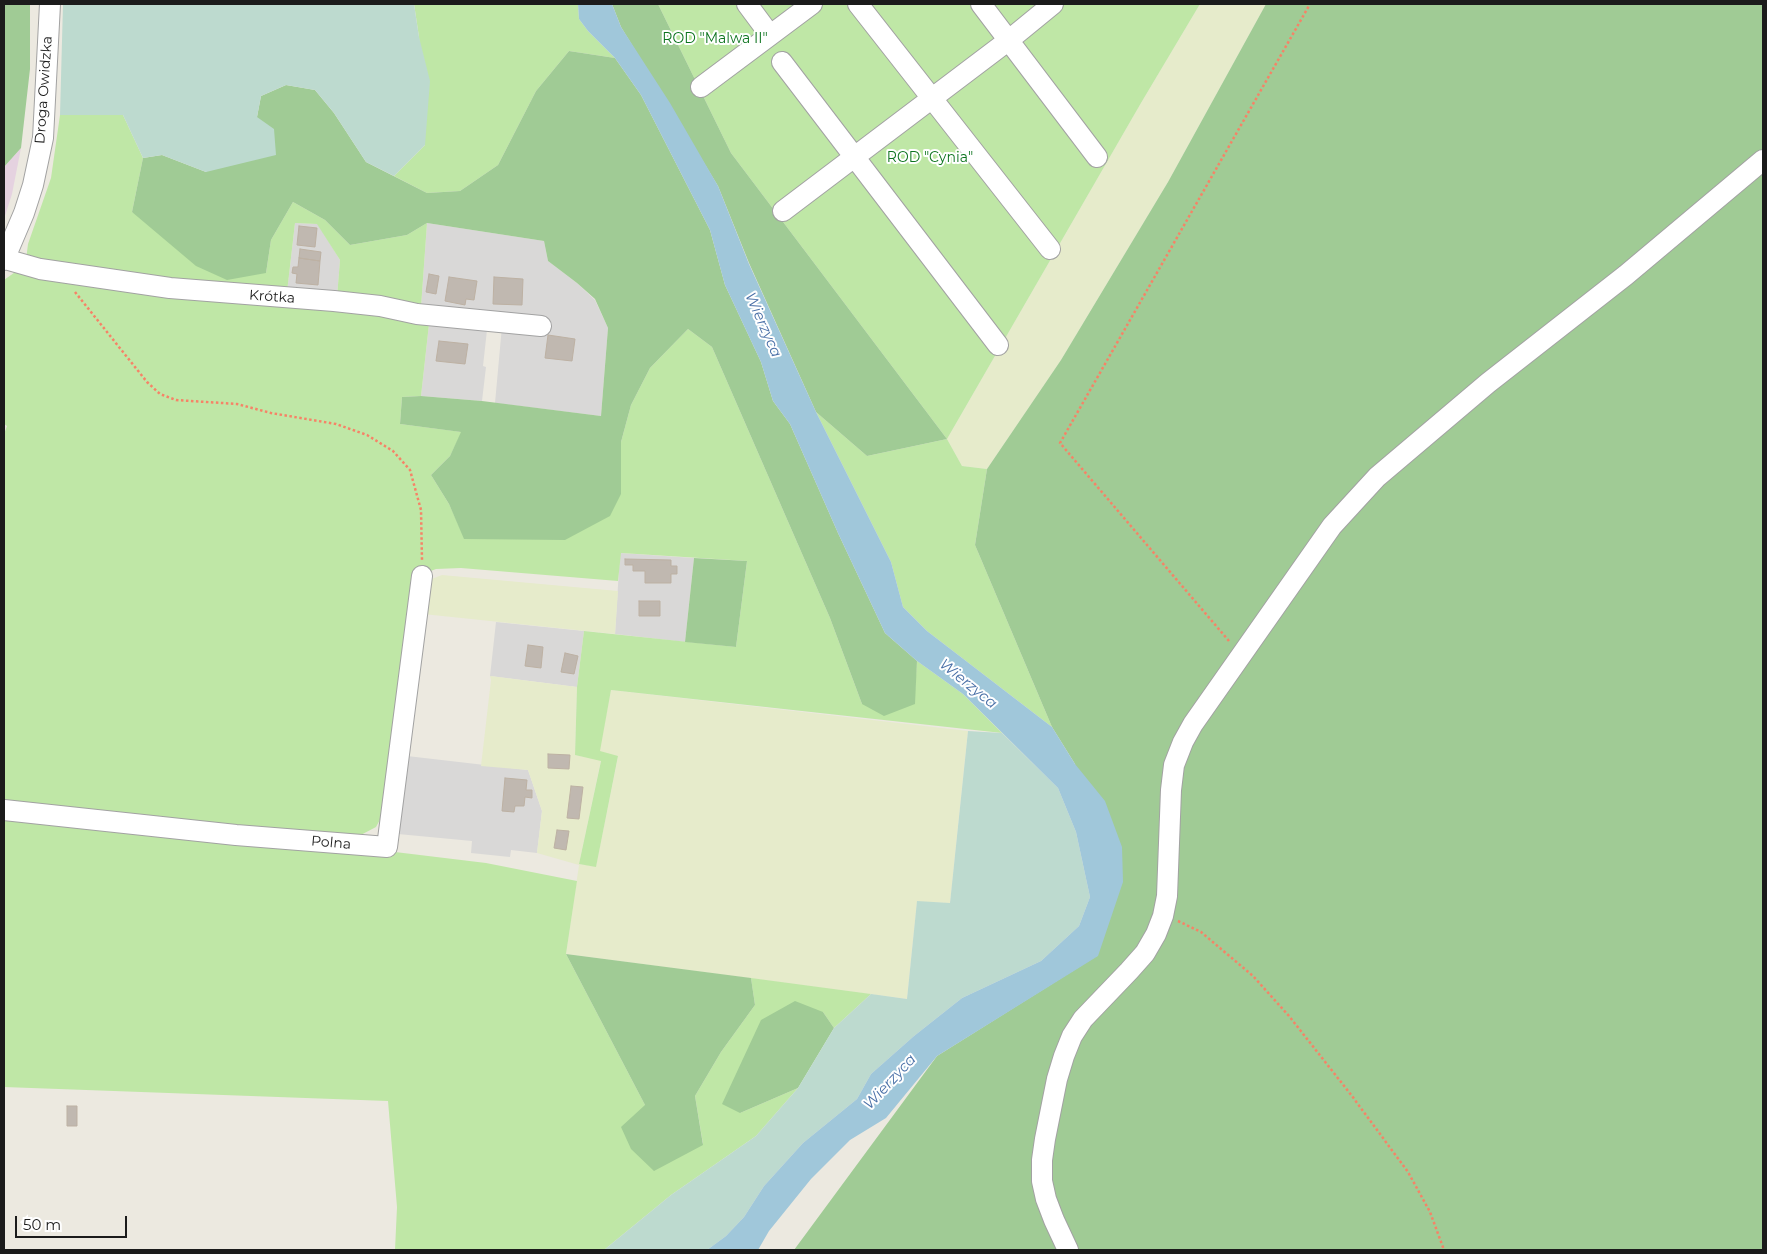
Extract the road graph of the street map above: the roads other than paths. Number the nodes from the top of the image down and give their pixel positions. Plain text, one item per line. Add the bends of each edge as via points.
1 (50, 4) edge
2 (747, 4) edge
3 (812, 4) edge
4 (858, 4) edge
5 (980, 4) edge
6 (1052, 4) edge
7 (770, 35) junction
8 (1009, 40) junction
9 (782, 62) dead end
10 (701, 87) dead end
11 (932, 99) junction
12 (856, 156) junction
13 (1097, 157) dead end
14 (1763, 160) edge
15 (783, 211) dead end
16 (1050, 249) dead end
17 (4, 259) edge
18 (541, 326) dead end
19 (998, 345) dead end
20 (422, 576) road end
21 (4, 810) edge
22 (1068, 1250) edge

1 - 17 street, Droga Owidzka via 43,138 24,213
2 - 7 street
3 - 7 street
4 - 11 street
5 - 8 street
6 - 8 street
7 - 10 street
8 - 11 street
8 - 13 street
9 - 12 street
11 - 12 street
11 - 16 street
12 - 15 street
12 - 19 street
14 - 22 street via 1377,477 1332,526 1193,724 1174,765 1167,896 1163,916 1145,953 1082,1019 1066,1050 1057,1079 1045,1139 1042,1181 1046,1199
17 - 18 street, Krótka via 40,269 170,288 344,302 417,314
20 - 21 street, Polna via 387,847 236,835

